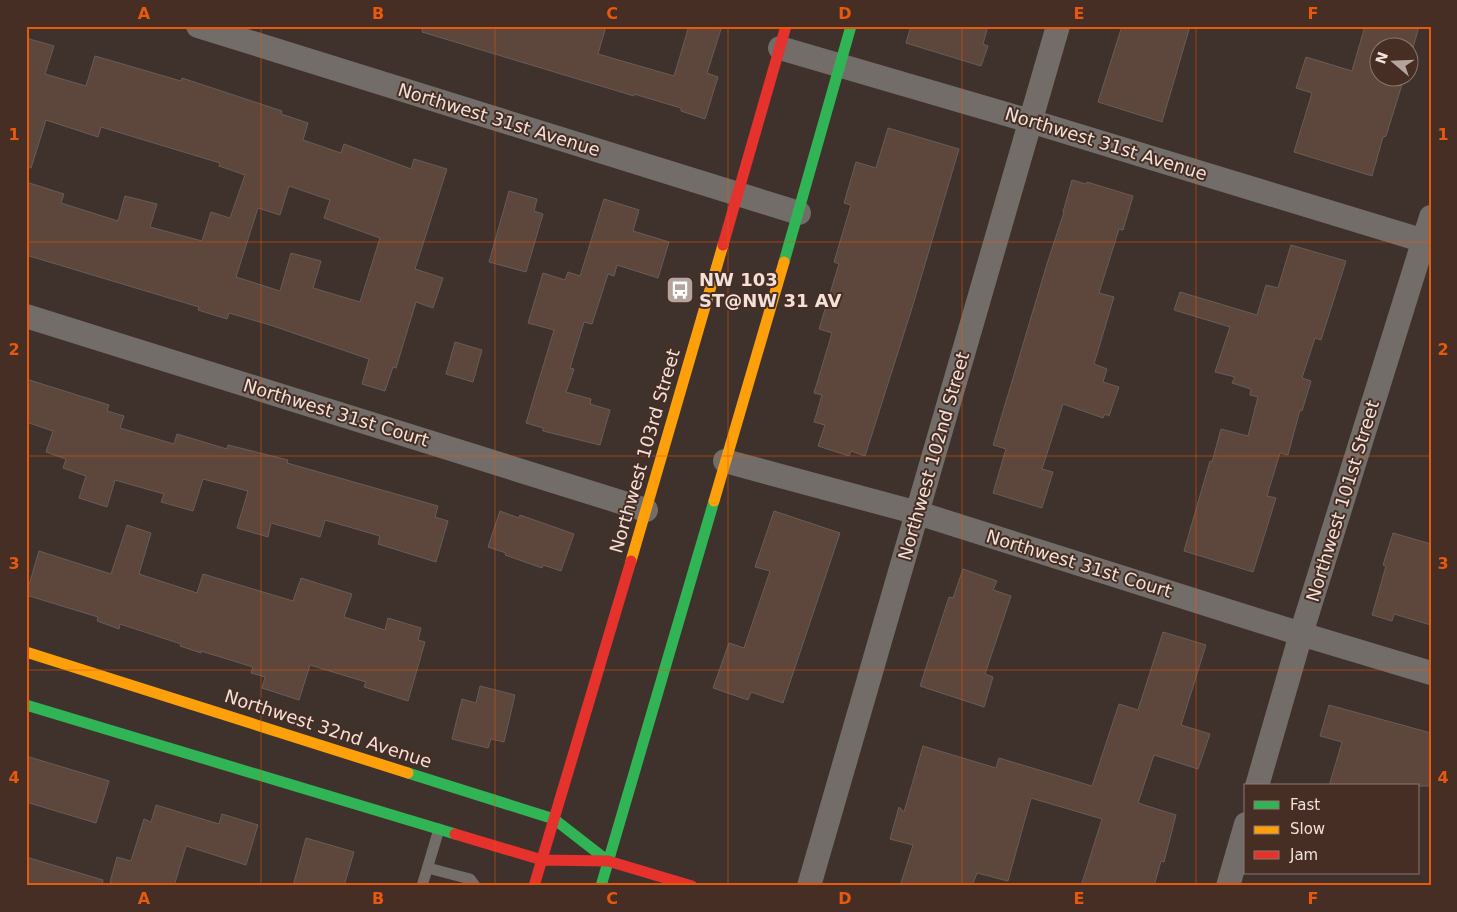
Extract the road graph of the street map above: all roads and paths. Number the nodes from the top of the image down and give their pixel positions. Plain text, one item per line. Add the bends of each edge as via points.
1 (198, 26) edge
2 (851, 26) edge
3 (1058, 26) edge
4 (783, 37) edge
5 (840, 66) junction
6 (1030, 121) junction
7 (738, 194) junction
8 (799, 213) junction
9 (1431, 217) edge
10 (1427, 242) edge
11 (26, 316) edge
12 (725, 462) junction
13 (646, 510) junction
14 (918, 513) junction
15 (1301, 634) junction
16 (26, 652) edge
17 (1431, 673) edge
18 (26, 705) edge
19 (1258, 784) edge
20 (554, 819) junction
21 (439, 829) junction
22 (1244, 831) edge
23 (542, 860) junction
24 (608, 861) junction
25 (428, 868) junction
26 (422, 886) edge
27 (475, 886) edge
28 (534, 886) edge
29 (601, 886) edge
30 (692, 886) edge
31 (809, 886) edge
32 (1228, 886) edge

1 - 7 street, Northwest 31st Avenue
2 - 5 main road
3 - 6 street, Northwest 102nd Street
4 - 5 street, Northwest 31st Avenue
4 - 7 main road, Northwest 103rd Street
5 - 6 street, Northwest 31st Avenue
5 - 8 main road
6 - 10 street, Northwest 31st Avenue
6 - 14 street, Northwest 102nd Street
7 - 8 street, Northwest 31st Avenue
7 - 13 main road, Northwest 103rd Street
8 - 12 main road
9 - 10 street, Northwest 101st Street
10 - 15 street, Northwest 101st Street
11 - 13 street, Northwest 31st Court
12 - 14 street, Northwest 31st Court
12 - 24 main road
13 - 20 main road, Northwest 103rd Street
14 - 15 street, Northwest 31st Court
14 - 31 street, Northwest 102nd Street
15 - 17 street, Northwest 31st Court
15 - 19 street, Northwest 101st Street
16 - 20 main road, Northwest 32nd Avenue
18 - 21 main road, Northwest 32nd Avenue
20 - 23 main road, Northwest 103rd Street
20 - 24 main road, Northwest 32nd Avenue
21 - 23 main road, Northwest 32nd Avenue
21 - 25 lane
22 - 32 street
23 - 24 main road, Northwest 32nd Avenue
23 - 28 main road, Northwest 103rd Street
24 - 29 main road
24 - 30 main road, Northwest 32nd Avenue
25 - 26 lane
25 - 27 lane via 470,879

